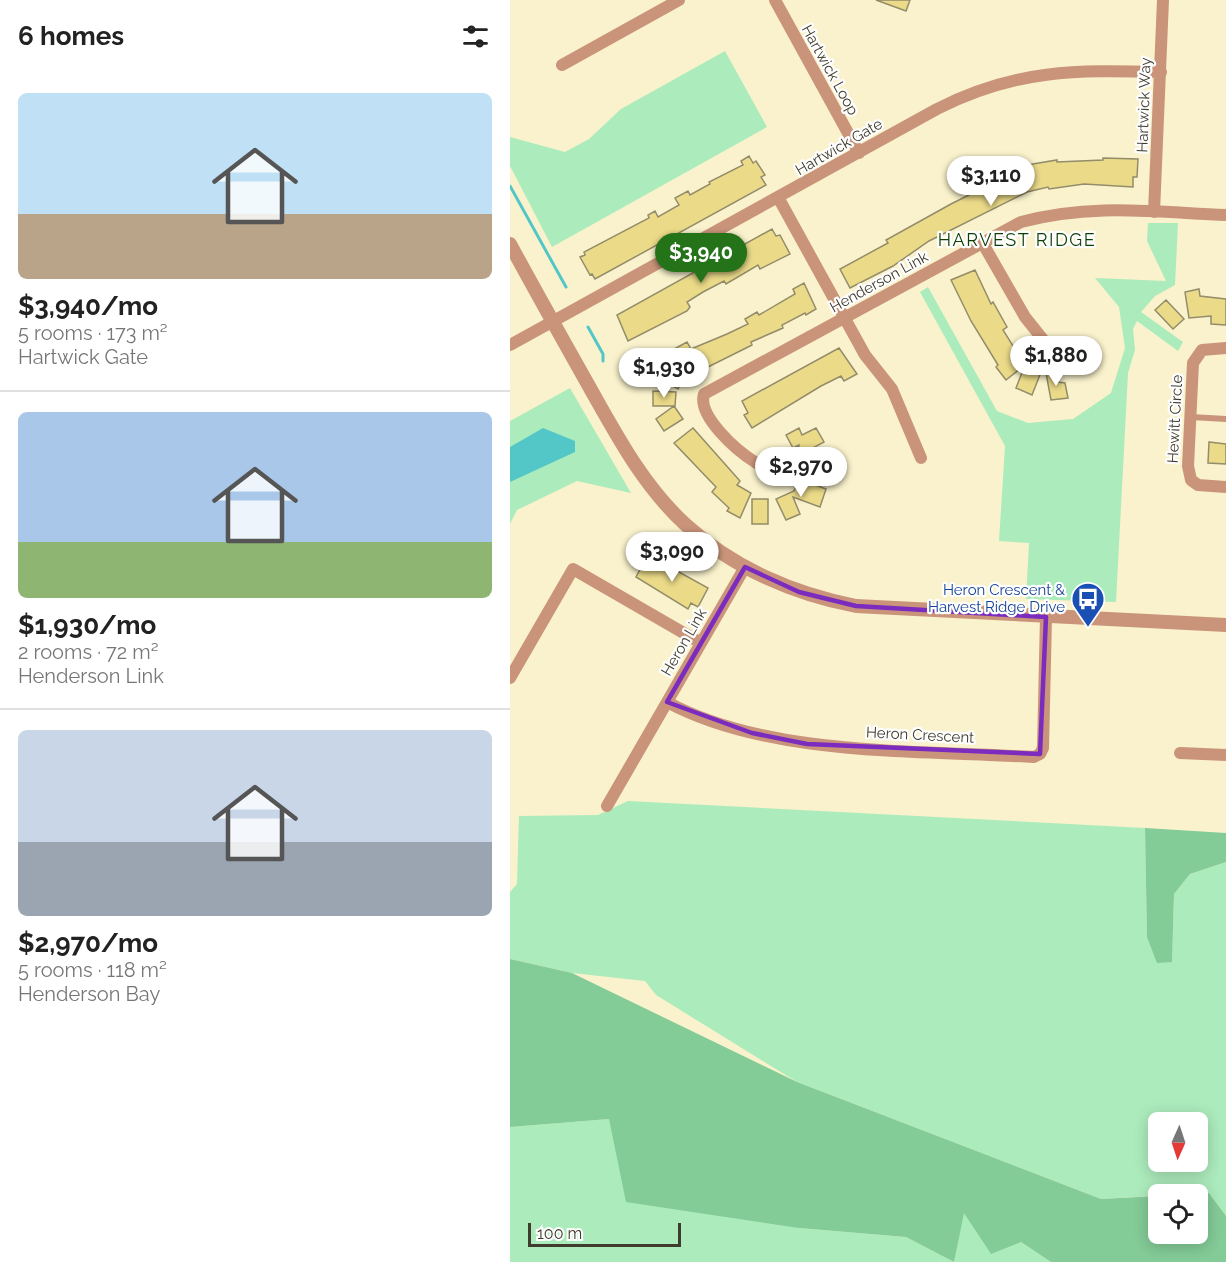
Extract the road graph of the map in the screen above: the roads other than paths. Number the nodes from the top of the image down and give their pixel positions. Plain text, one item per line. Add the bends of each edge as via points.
1 (679, 0) edge
2 (775, 0) edge
3 (1164, 0) edge
4 (562, 66) dead end
5 (1161, 72) junction
6 (859, 153) junction
7 (778, 199) junction
8 (1154, 212) junction
9 (1226, 216) edge
10 (982, 242) junction
11 (510, 244) edge
12 (844, 319) junction
13 (553, 323) junction
14 (510, 345) edge
15 (1226, 348) edge
16 (1053, 352) dead end
17 (1191, 417) junction
18 (1226, 419) edge
19 (921, 458) dead end
20 (777, 471) dead end
21 (1226, 487) edge
22 (745, 567) junction
23 (1046, 617) junction
24 (1226, 625) edge
25 (701, 644) junction
26 (510, 678) edge
27 (667, 702) junction
28 (1180, 753) dead end
29 (1226, 755) edge
30 (607, 806) dead end

1 - 4 street
2 - 6 street, Hartwick Loop
3 - 5 street, Hartwick Way
5 - 6 street, Hartwick Gate via 1080,70 1015,79 956,99
5 - 8 street, Hartwick Way
6 - 7 street, Hartwick Gate
7 - 12 street
7 - 13 street, Hartwick Gate
8 - 9 street, Henderson Link
8 - 10 street, Henderson Link via 1087,209 1056,213 1021,222
10 - 12 street, Henderson Link
10 - 16 street via 1025,317
11 - 13 street
12 - 19 street via 865,355 892,389
12 - 20 street, Henderson Link via 704,394 701,403 705,412 730,442 756,464
13 - 14 street, Hartwick Gate
13 - 22 street via 645,480 686,525
15 - 17 street, Hewitt Circle via 1208,348 1196,356
17 - 18 lane
17 - 21 street, Hewitt Circle via 1191,480
22 - 23 street via 799,592 856,606
22 - 25 street, Heron Link
23 - 24 street
23 - 27 street, Heron Crescent via 1043,748 1034,757 807,744 752,733
25 - 26 street via 573,569
25 - 27 street, Heron Link
27 - 30 street, Heron Link
28 - 29 street

